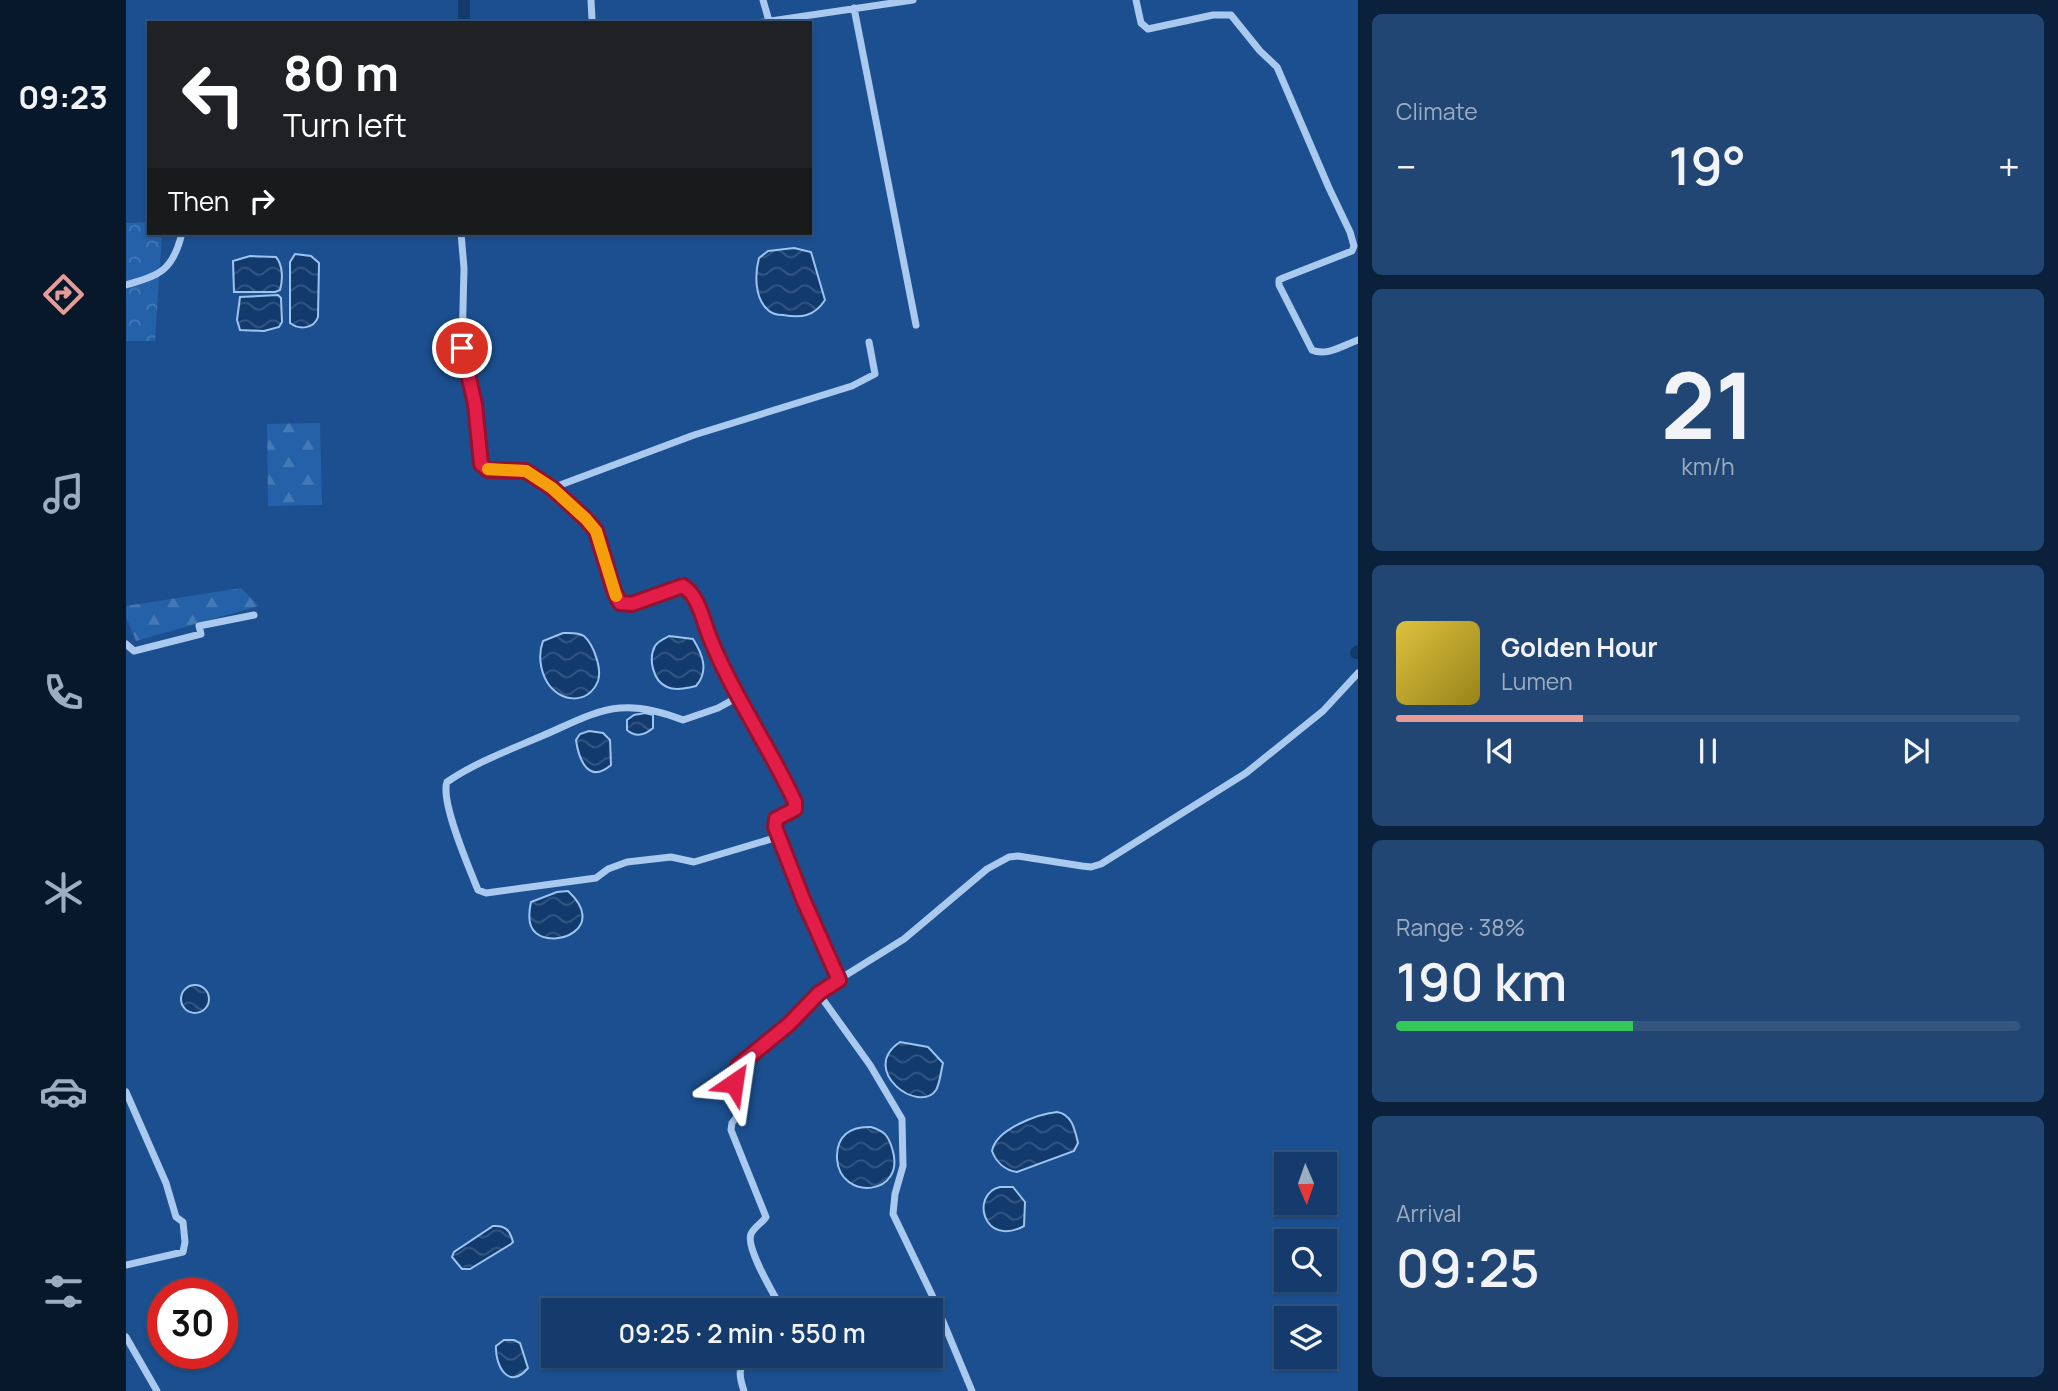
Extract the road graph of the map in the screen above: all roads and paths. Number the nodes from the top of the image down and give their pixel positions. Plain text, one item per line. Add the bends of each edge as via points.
1 (591, 0) edge
2 (763, 0) edge
3 (913, 0) edge
4 (1136, 0) edge
5 (854, 8) junction
6 (592, 19) dead end
7 (769, 21) joint
8 (180, 235) edge
9 (461, 235) edge
10 (126, 285) edge
11 (916, 325) dead end
12 (1358, 340) edge
13 (869, 342) dead end
14 (552, 488) junction
15 (254, 615) dead end
16 (126, 644) edge
17 (1358, 673) edge
18 (738, 696) junction
19 (778, 836) junction
20 (839, 980) junction
21 (819, 993) junction
22 (126, 1092) edge
23 (126, 1265) edge
24 (776, 1298) edge
25 (126, 1337) edge
26 (740, 1368) edge
27 (157, 1391) edge
28 (744, 1391) edge
29 (972, 1391) edge

1 - 6 street
2 - 7 street
3 - 5 street
4 - 12 street via 1141,23 1148,29 1231,15 1277,68 1354,246 1352,251 1283,278 1279,285 1312,350 1327,352
5 - 7 street
5 - 11 street
8 - 10 street via 166,269
9 - 14 street via 462,348 475,404 479,459 488,470 526,471
13 - 14 street via 875,374 852,386 761,412
14 - 18 street via 596,531 620,603 632,604 687,588
15 - 16 street via 200,626 201,634 134,651
17 - 20 street via 1323,711 1245,773 1101,864 1091,867 1009,857 987,869 904,939
18 - 19 street via 796,804 776,819
18 - 19 street via 683,720 636,707 585,717 447,782 444,788 450,812 478,890 486,893 596,878 627,862 671,857 694,862
19 - 20 street
20 - 21 street
21 - 24 street via 738,1066 734,1083 741,1111 731,1130 766,1217 751,1233 751,1241
21 - 29 street via 902,1119 903,1166 893,1214
22 - 23 street via 176,1217 183,1222 185,1242 183,1252
25 - 27 street
26 - 28 street

